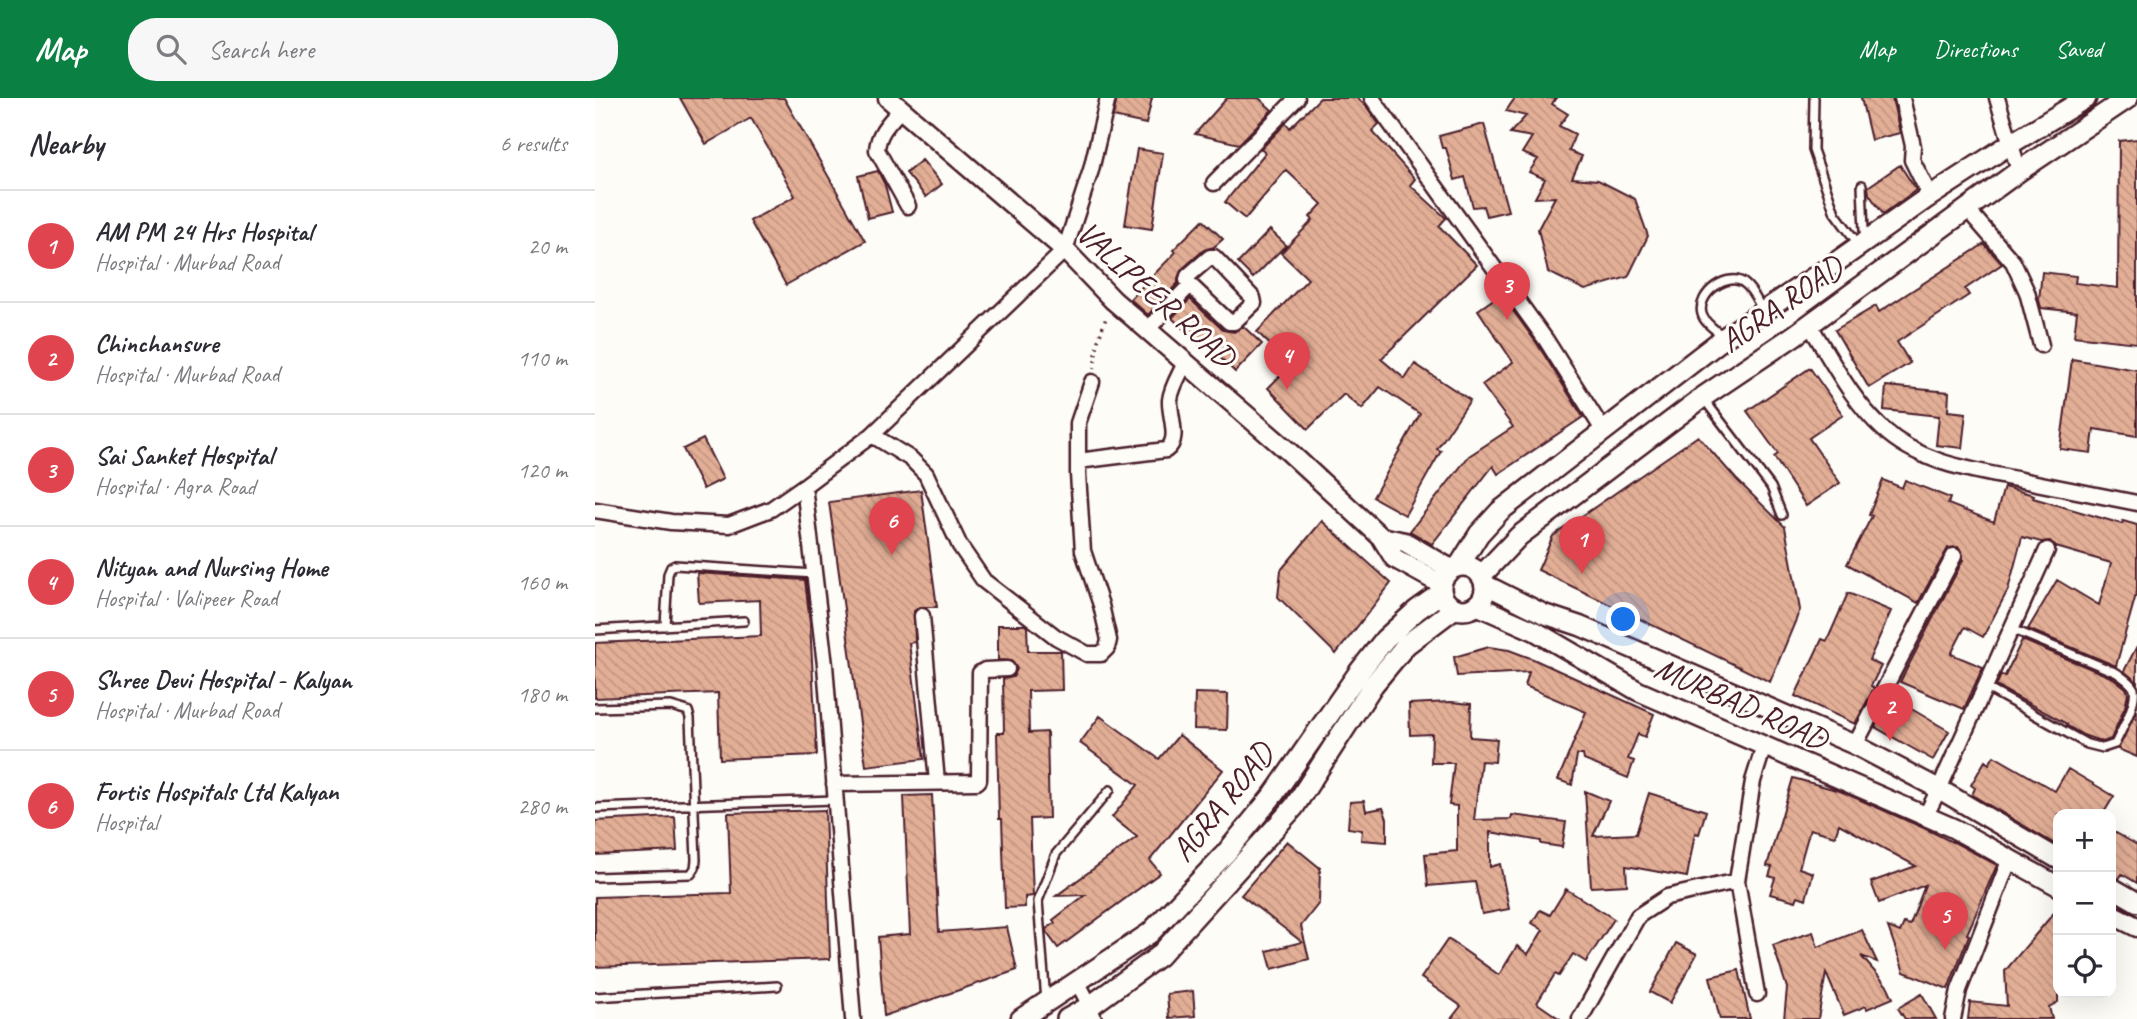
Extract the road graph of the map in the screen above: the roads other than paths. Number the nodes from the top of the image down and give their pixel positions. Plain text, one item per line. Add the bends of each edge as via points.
1 (1108, 98) edge
2 (1297, 98) edge
3 (1372, 98) edge
4 (1815, 98) edge
5 (1902, 98) edge
6 (1997, 98) edge
7 (2086, 98) edge
8 (2128, 98) edge
9 (895, 104) edge
10 (2012, 143) junction
11 (2019, 171) junction
12 (1214, 183) dead end
13 (1862, 185) dead end
14 (1930, 196) junction
15 (908, 206) dead end
16 (1967, 209) junction
17 (1863, 243) junction
18 (1065, 250) junction
19 (1190, 285) junction
20 (1763, 311) junction
21 (1809, 324) junction
22 (1147, 330) junction
23 (1724, 338) junction
24 (2041, 345) dead end
25 (1185, 363) junction
26 (1093, 382) road end
27 (1703, 397) junction
28 (1603, 430) junction
29 (872, 435) junction
30 (1078, 461) junction
31 (804, 486) junction
32 (2137, 503) edge
33 (595, 510) edge
34 (1781, 515) dead end
35 (2047, 550) dead end
36 (1954, 556) dead end
37 (814, 574) junction
38 (1448, 578) junction
39 (1483, 580) junction
40 (1476, 605) junction
41 (1455, 608) junction
42 (922, 616) dead end
43 (744, 621) dead end
44 (665, 626) junction
45 (2011, 628) junction
46 (595, 630) edge
47 (1007, 669) dead end
48 (1985, 687) junction
49 (595, 708) edge
50 (1855, 745) junction
51 (1764, 746) junction
52 (937, 782) junction
53 (834, 784) junction
54 (1939, 789) junction
55 (1110, 790) dead end
56 (835, 800) junction
57 (694, 804) junction
58 (595, 808) edge
59 (1925, 817) junction
60 (2053, 856) edge
61 (2009, 861) junction
62 (595, 877) edge
63 (1737, 881) junction
64 (2053, 883) edge
65 (2116, 890) edge
66 (2137, 902) edge
67 (2116, 916) edge
68 (2137, 927) edge
69 (1077, 981) junction
70 (777, 986) dead end
71 (1757, 994) dead end
72 (595, 997) edge
73 (1046, 1004) junction
74 (1092, 1012) edge
75 (853, 1019) edge
76 (1021, 1019) edge
77 (1067, 1019) edge
78 (1580, 1019) edge
79 (1953, 1019) edge

1 - 18 street
2 - 12 street
3 - 28 street via 1546,340
4 - 17 lane via 1813,150 1835,212
5 - 14 street via 1912,160
6 - 10 street
7 - 10 main road, AGRA ROAD
8 - 11 main road, AGRA ROAD
9 - 15 street via 877,150
9 - 18 street, VALIPEER ROAD
10 - 11 street
10 - 14 main road, AGRA ROAD
11 - 16 main road, AGRA ROAD
13 - 17 lane
14 - 17 main road, AGRA ROAD
16 - 21 main road, AGRA ROAD
16 - 24 street via 2013,262 2027,292
17 - 20 main road, AGRA ROAD
18 - 22 street, VALIPEER ROAD
18 - 29 street
19 - 19 street via 1229,322 1254,303 1214,257 1188,276
19 - 22 street
20 - 23 main road, AGRA ROAD
20 - 23 lane via 1745,283 1734,280 1716,285 1700,306 1702,317
21 - 27 main road, AGRA ROAD
21 - 32 street via 1858,402 1884,430 1915,451 1950,465
22 - 25 street, VALIPEER ROAD
23 - 28 main road, AGRA ROAD
25 - 30 street via 1170,398 1171,447
25 - 38 street, VALIPEER ROAD via 1381,537 1405,542
26 - 30 street via 1078,423
27 - 34 lane via 1767,480
27 - 39 main road, AGRA ROAD via 1519,536
28 - 38 main road, AGRA ROAD via 1500,511
29 - 30 street via 926,474 960,546 984,581 1056,637 1087,654 1101,654 1109,640 1083,551
29 - 31 street
31 - 33 street via 771,509 729,525 670,522
31 - 37 street
35 - 45 street
36 - 50 street
37 - 44 lane via 675,565 668,574
37 - 53 street
38 - 39 main road via 1468,566
38 - 41 main road via 1448,604
38 - 69 main road, AGRA ROAD via 1385,639 1226,853 1150,933
39 - 40 main road, AGRA ROAD via 1484,592
39 - 50 street, MURBAD ROAD via 1543,614
40 - 41 main road, AGRA ROAD
40 - 51 street, MURBAD ROAD via 1535,631 1638,691
41 - 74 main road, AGRA ROAD via 1406,645 1373,685 1294,807 1159,956
42 - 52 street
43 - 44 lane
44 - 46 lane
45 - 48 street
45 - 48 lane via 2117,673 2130,683 2134,702 2125,725 2115,744 2103,748 2087,744
47 - 52 street via 980,673 979,781
48 - 54 street
49 - 57 lane via 671,706 688,711
50 - 54 street, MURBAD ROAD
51 - 59 street, MURBAD ROAD
51 - 63 street via 1752,781
52 - 53 street
53 - 56 street
54 - 59 street
54 - 60 street, MURBAD ROAD
55 - 73 lane via 1056,855 1038,901
56 - 57 lane
56 - 75 street
57 - 58 lane
57 - 62 lane via 695,868 691,874
59 - 61 street, MURBAD ROAD
61 - 64 street, MURBAD ROAD
61 - 79 street via 1959,990
63 - 71 street
63 - 78 street via 1667,897 1638,916
65 - 66 street
67 - 68 street
69 - 73 main road, AGRA ROAD
69 - 74 street
70 - 72 lane
73 - 76 main road, AGRA ROAD
74 - 77 main road, AGRA ROAD

